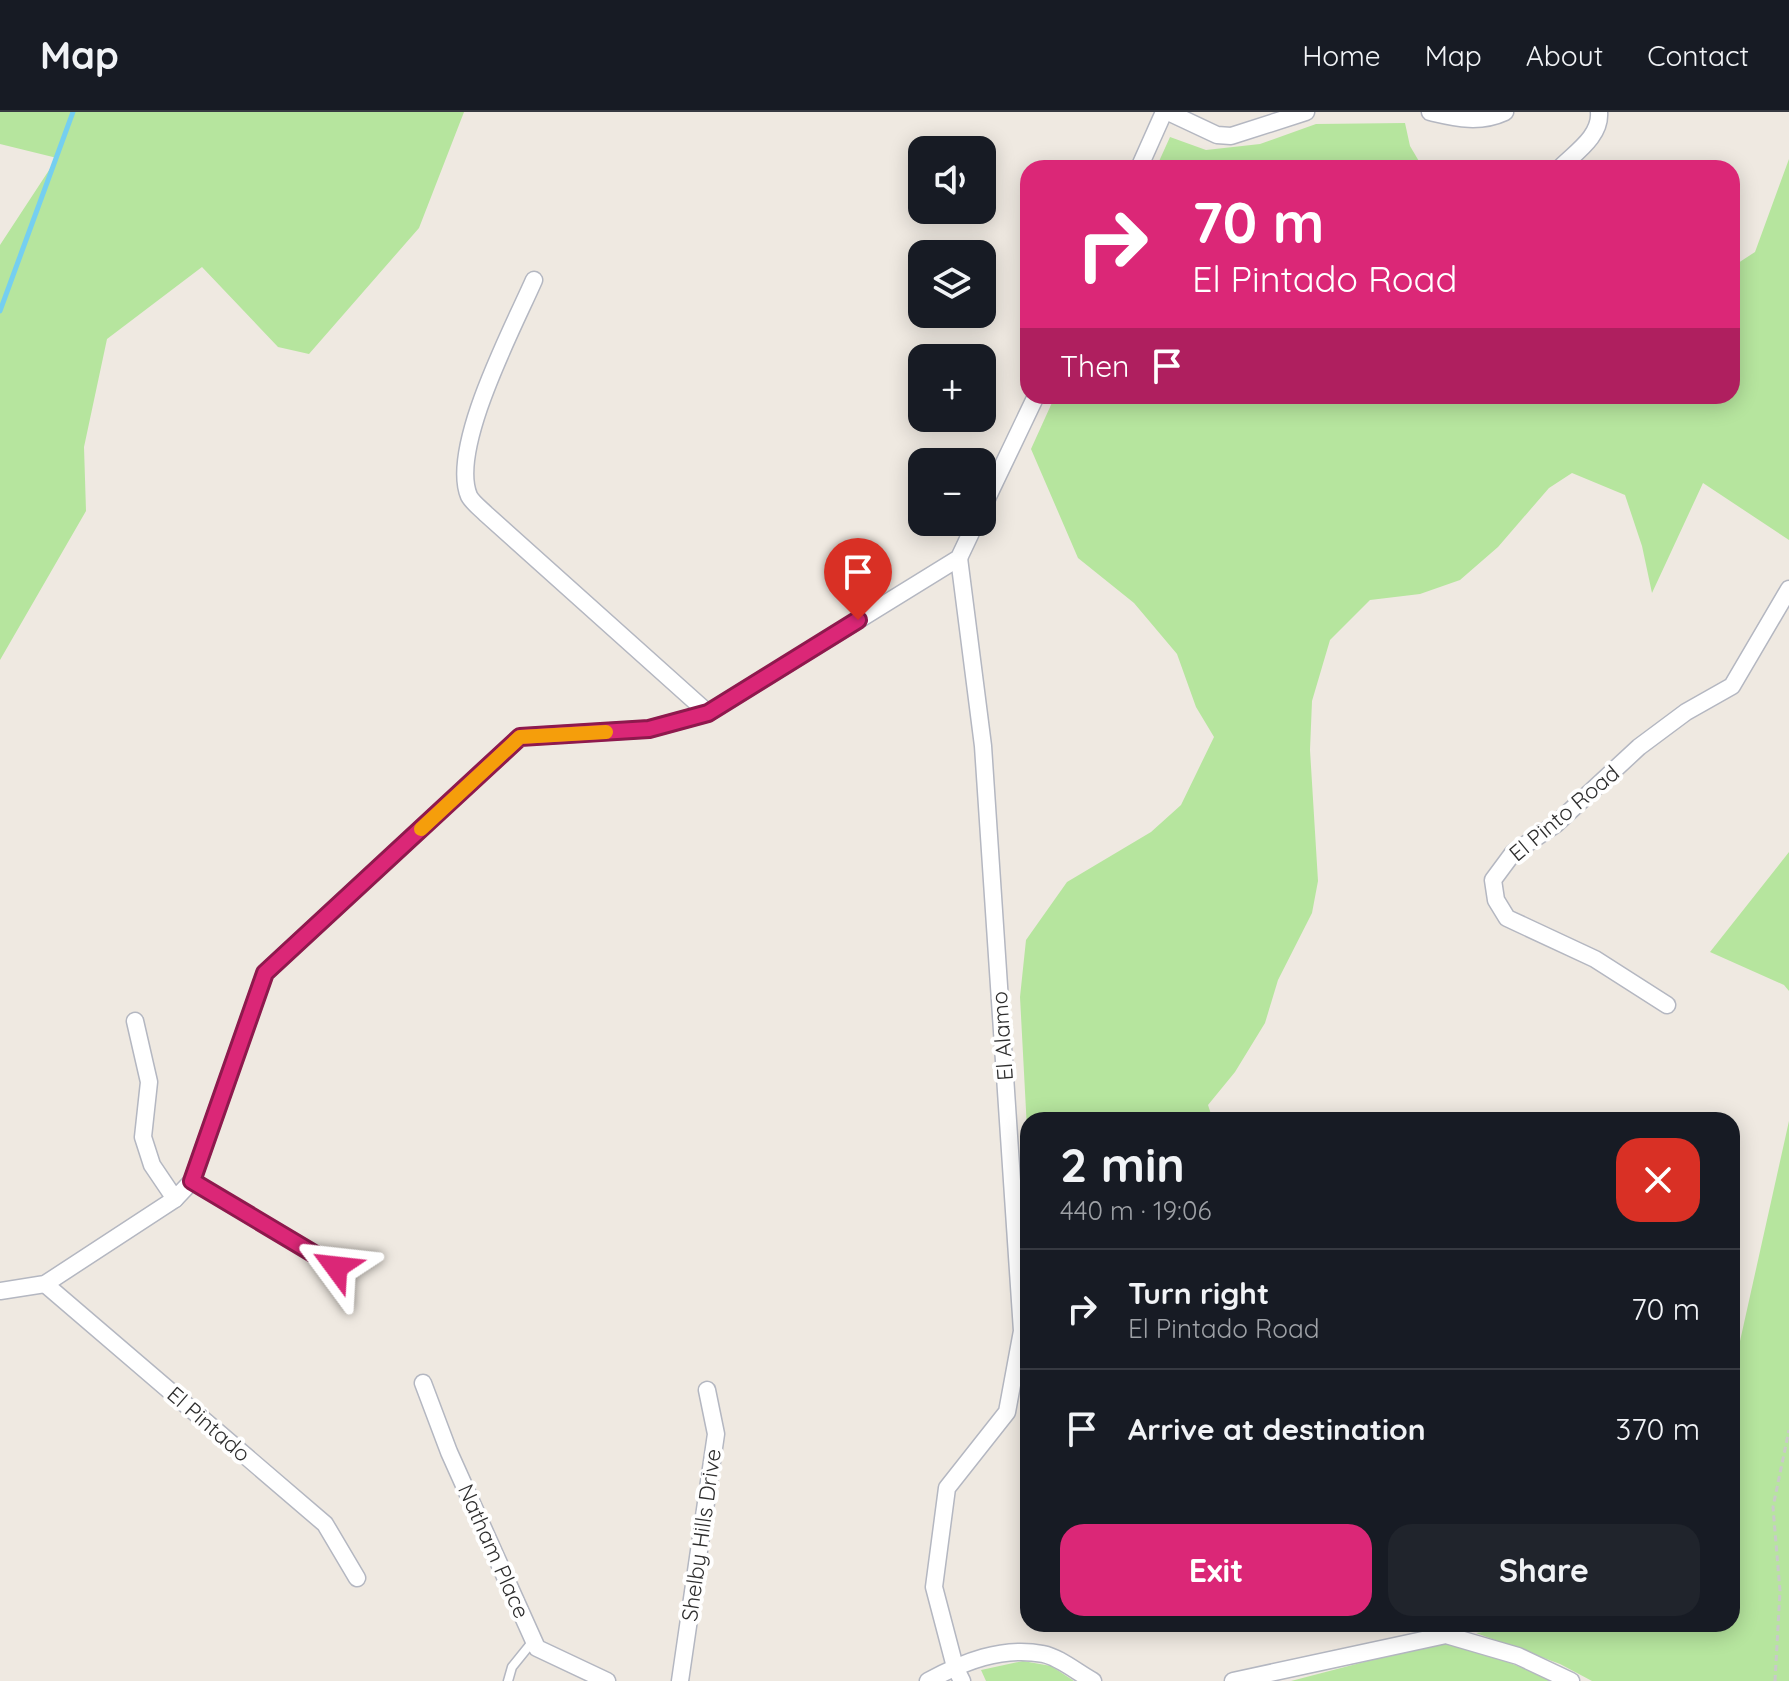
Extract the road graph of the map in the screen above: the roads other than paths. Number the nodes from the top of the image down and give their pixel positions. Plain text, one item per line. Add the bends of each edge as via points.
1 (1166, 112) edge
2 (1306, 112) edge
3 (1430, 112) edge
4 (1505, 112) edge
5 (1599, 112) edge
6 (1143, 160) edge
7 (1568, 160) edge
8 (534, 280) dead end
9 (1032, 404) edge
10 (996, 480) edge
11 (969, 536) edge
12 (959, 558) junction
13 (1789, 589) edge
14 (708, 713) junction
15 (1667, 1005) dead end
16 (135, 1021) dead end
17 (192, 1181) junction
18 (175, 1199) junction
19 (336, 1267) dead end
20 (45, 1284) junction
21 (0, 1291) edge
22 (1020, 1301) edge
23 (1020, 1342) edge
24 (423, 1383) dead end
25 (707, 1390) dead end
26 (357, 1578) dead end
27 (533, 1640) junction
28 (958, 1674) edge
29 (508, 1681) edge
30 (607, 1681) edge
31 (680, 1681) edge
32 (928, 1681) edge
33 (1093, 1681) edge
34 (1233, 1681) edge
35 (1571, 1681) edge

1 - 2 street via 1231,136
1 - 6 street
3 - 4 street via 1463,120 1490,119
5 - 7 street via 1592,137
8 - 14 street via 478,406 467,458 469,495
9 - 10 street
11 - 12 street
12 - 14 street
12 - 22 street, El Alamo via 983,746
13 - 15 street, El Pinto Road via 1732,686 1639,747 1556,824 1513,853 1493,880 1496,900 1507,918 1595,959
14 - 17 street via 649,729 520,737 265,973
16 - 18 street via 149,1082 143,1137 152,1165
17 - 18 street
17 - 19 street
18 - 20 street
20 - 21 street
20 - 26 street, El Pintado via 325,1524
23 - 28 street, El Alamo via 1007,1412 947,1488 934,1587
24 - 27 street, Natham Place
25 - 31 street, Shelby Hills Drive via 716,1434
27 - 29 lane
27 - 30 street, Natham Place via 537,1648
28 - 32 street
28 - 33 street via 982,1656 1045,1654
34 - 35 street via 1446,1635 1518,1656

